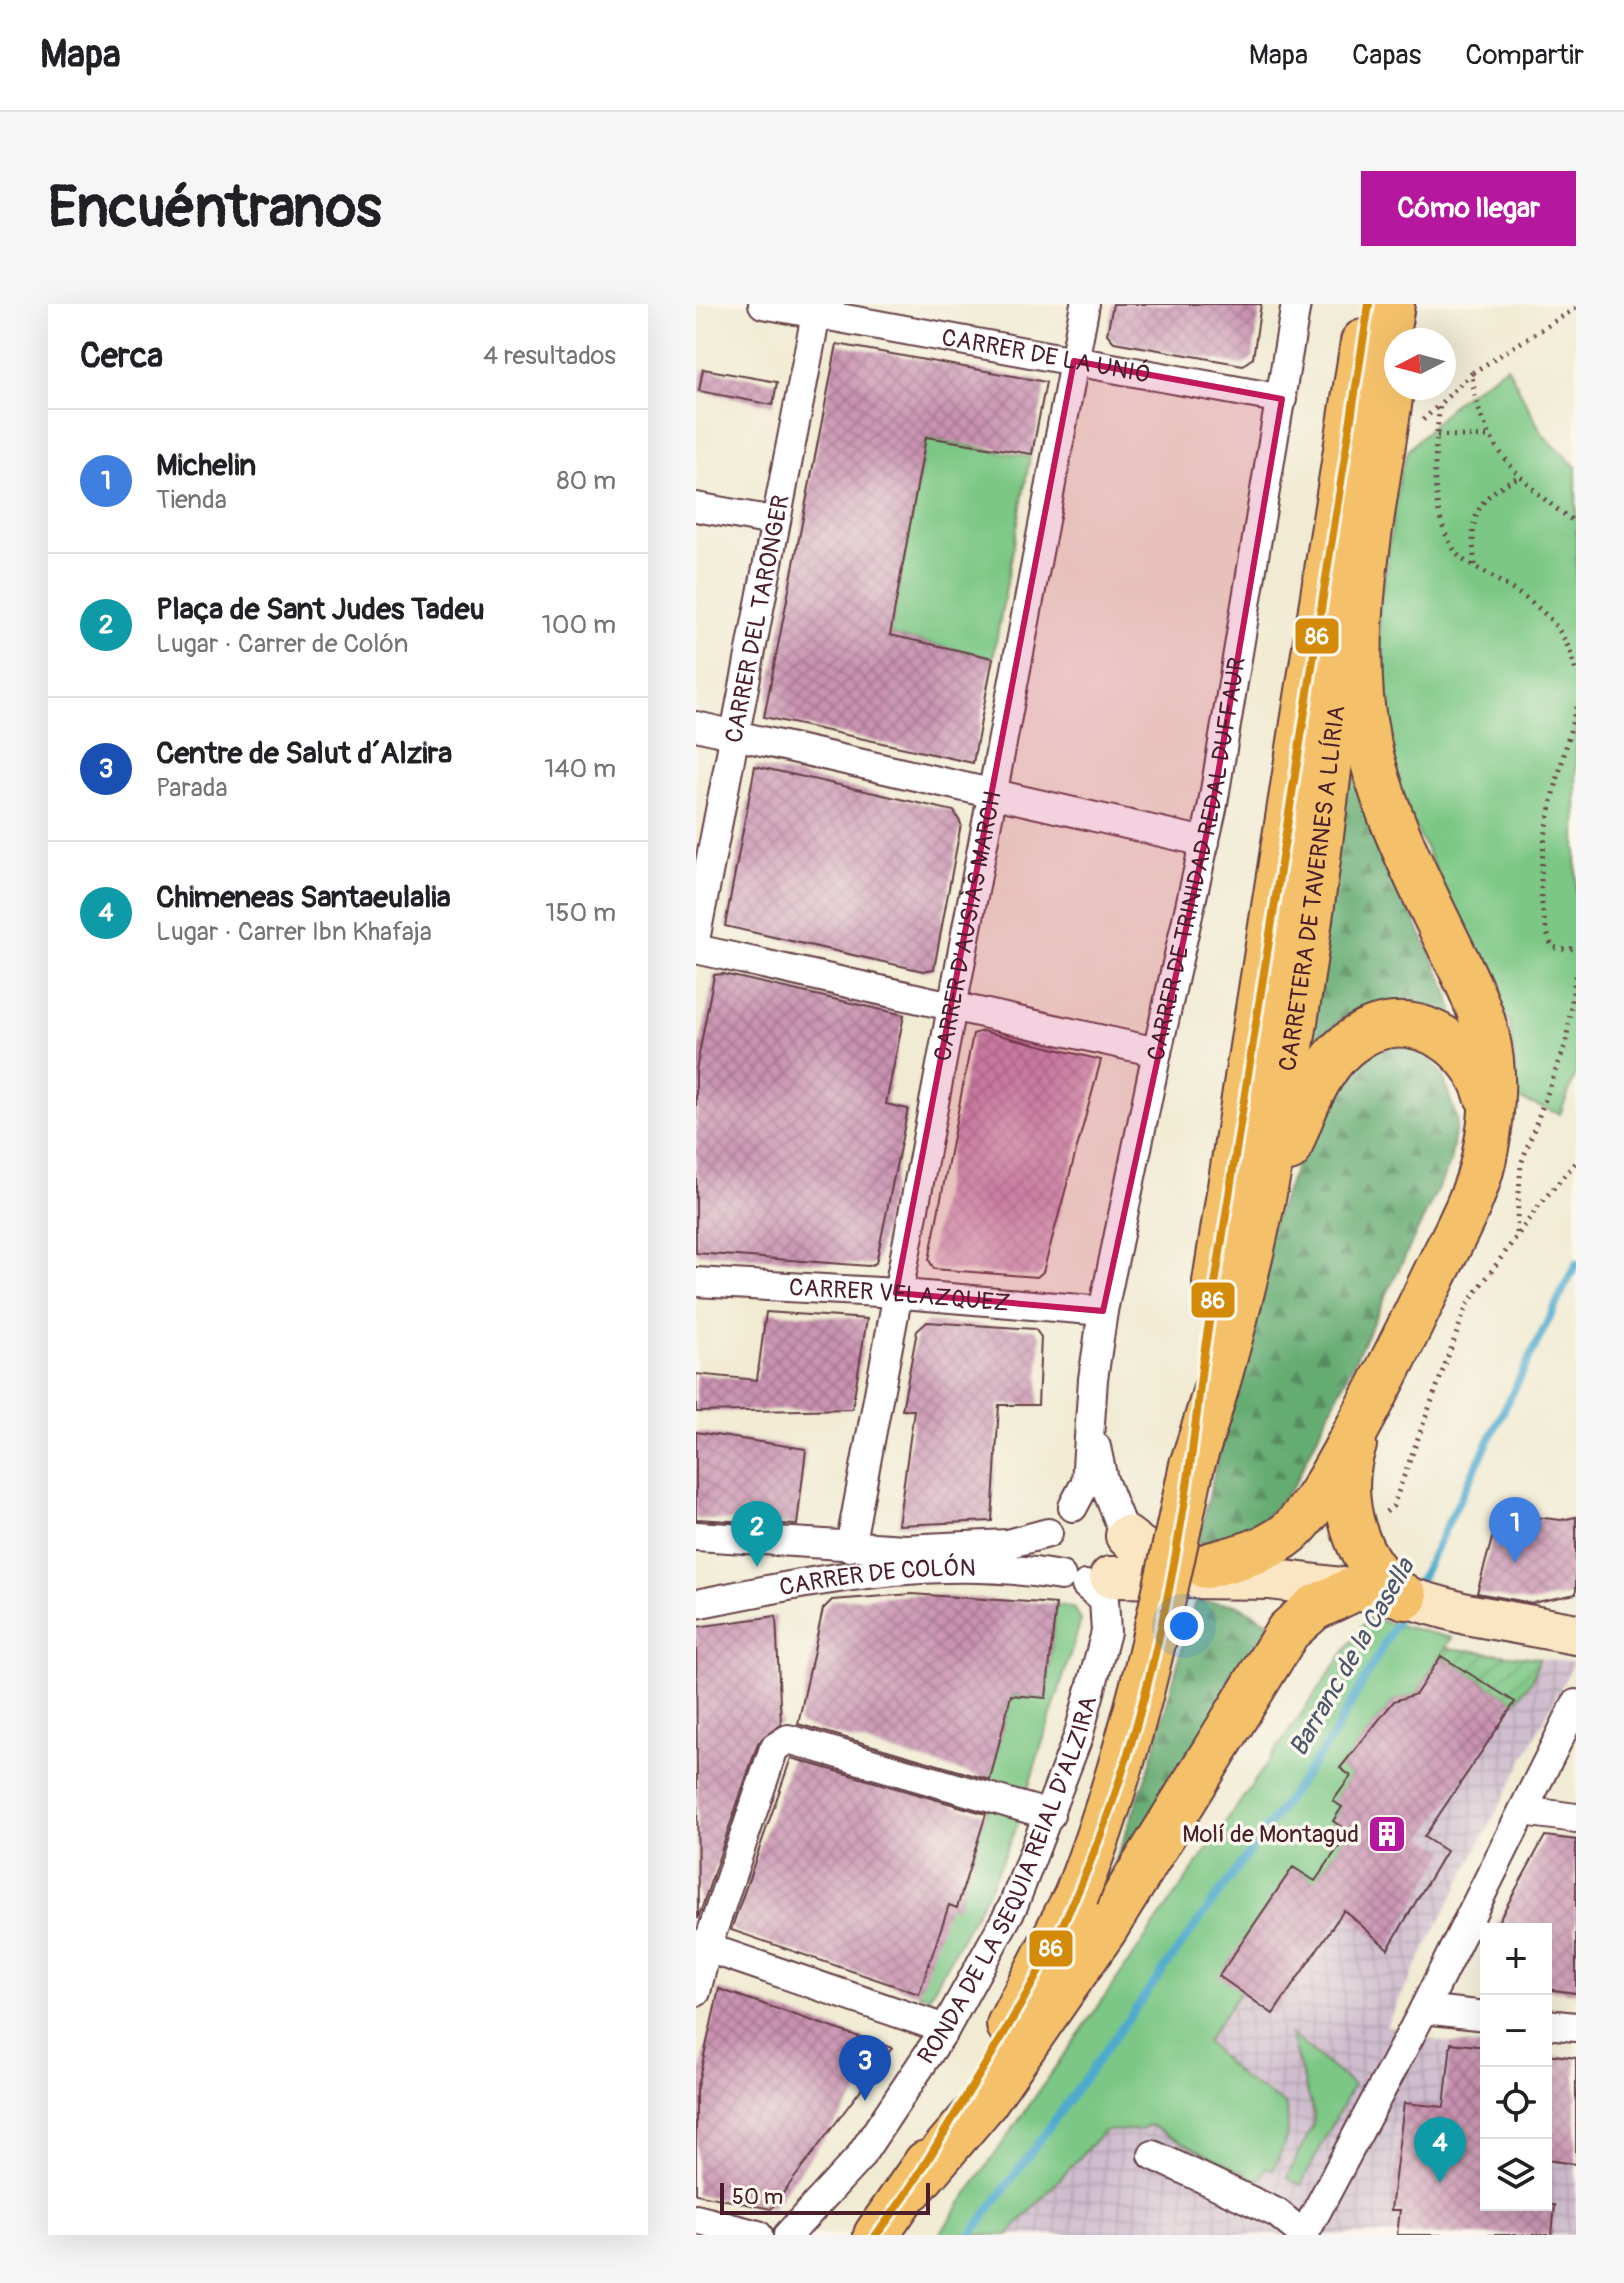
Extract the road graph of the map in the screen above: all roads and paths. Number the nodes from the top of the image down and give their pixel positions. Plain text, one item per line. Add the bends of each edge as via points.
1 (763, 304) edge
2 (1085, 304) edge
3 (1296, 304) edge
4 (1369, 304) edge
5 (1392, 304) edge
6 (1402, 304) edge
7 (1576, 308) edge
8 (817, 309) edge
9 (1399, 328) edge
10 (1074, 361) junction
11 (1472, 373) junction
12 (1282, 399) junction
13 (1390, 400) edge
14 (1437, 435) junction
15 (1487, 437) junction
16 (1520, 476) junction
17 (696, 507) edge
18 (773, 521) junction
19 (1576, 523) edge
20 (1475, 566) junction
21 (1576, 673) edge
22 (1576, 708) edge
23 (696, 726) edge
24 (733, 734) junction
25 (992, 795) junction
26 (1205, 842) junction
27 (696, 935) edge
28 (1576, 947) edge
29 (696, 949) edge
30 (1576, 971) edge
31 (950, 1007) junction
32 (1157, 1052) junction
33 (1491, 1110) junction
34 (1576, 1162) edge
35 (1516, 1236) junction
36 (1249, 1260) junction
37 (696, 1282) edge
38 (896, 1293) junction
39 (1103, 1311) junction
40 (1368, 1409) junction
41 (1091, 1413) junction
42 (1192, 1465) junction
43 (1073, 1507) junction
44 (1383, 1516) dead end
45 (1123, 1529) junction
46 (1048, 1533) junction
47 (696, 1536) edge
48 (850, 1547) junction
49 (1206, 1566) junction
50 (1085, 1579) junction
51 (1269, 1579) junction
52 (1378, 1590) junction
53 (696, 1604) edge
54 (1576, 1634) edge
55 (1576, 1704) edge
56 (1523, 1811) junction
57 (1050, 1815) junction
58 (1576, 1818) edge
59 (701, 1946) edge
60 (696, 1992) edge
61 (1424, 2009) junction
62 (1480, 2015) edge
63 (1552, 2025) edge
64 (1576, 2027) edge
65 (945, 2029) junction
66 (956, 2112) junction
67 (1153, 2155) dead end
68 (912, 2188) junction
69 (696, 2219) edge
70 (758, 2235) edge
71 (788, 2235) edge
72 (857, 2235) edge
73 (876, 2235) edge
74 (1304, 2235) edge

1 - 8 street, CARRER DE LA UNIÓ
2 - 10 street, CARRER D'AUSIÀS MARCH
3 - 12 street, CARRER DE TRINIDAD REDAL DUFFAUR
4 - 42 main road, CARRETERA DE TAVERNES A LLÍRIA via 1202,1367
5 - 36 main road, CARRETERA DE TAVERNES A LLÍRIA via 1308,933
6 - 9 main road
7 - 11 path
8 - 10 street, CARRER DE LA UNIÓ
8 - 18 street, CARRER DEL TARONGER
10 - 12 street, CARRER DE LA UNIÓ
10 - 25 street, CARRER D'AUSIÀS MARCH
11 - 14 path via 1440,404
11 - 15 path
12 - 26 street, CARRER DE TRINIDAD REDAL DUFFAUR
13 - 33 main road via 1362,603 1361,698 1382,789 1412,868 1473,993 1488,1039
14 - 15 path
14 - 20 path via 1433,467 1439,512 1459,556
15 - 16 path
16 - 19 path
16 - 20 path via 1493,490 1479,507 1471,532
17 - 18 street
18 - 24 street, CARRER DEL TARONGER
20 - 21 path via 1540,607 1570,645
22 - 28 path via 1538,876 1542,922 1552,947
23 - 24 street
24 - 25 street
24 - 27 street, CARRER DEL TARONGER
25 - 26 street
25 - 31 street, CARRER D'AUSIÀS MARCH
26 - 32 street, CARRER DE TRINIDAD REDAL DUFFAUR
29 - 31 street
30 - 35 path via 1566,1043 1521,1164
31 - 32 street
31 - 38 street, CARRER D'AUSIÀS MARCH
32 - 39 street, CARRER DE TRINIDAD REDAL DUFFAUR
33 - 36 main road via 1471,1061 1432,1029 1378,1029 1350,1042 1326,1071 1301,1117
33 - 40 main road via 1484,1160 1469,1203
34 - 35 path
35 - 44 path via 1467,1305 1418,1444 1393,1506
36 - 42 main road, CARRETERA DE TAVERNES A LLÍRIA via 1224,1370
37 - 38 street, CARRER VELAZQUEZ
38 - 39 street, CARRER VELAZQUEZ
38 - 48 street, CARRER D'AUSIÀS MARCH
39 - 41 street, CARRER DE TRINIDAD REDAL DUFFAUR
40 - 49 main road via 1297,1525 1270,1545
40 - 52 main road via 1352,1450 1348,1493 1363,1556
41 - 43 street, CARRER DE TRINIDAD REDAL DUFFAUR via 1086,1482
41 - 45 street, CARRER DE TRINIDAD REDAL DUFFAUR via 1103,1480
42 - 66 main road, CARRETERA DE TAVERNES A LLÍRIA, bridge via 1131,1738 1076,1896 1003,2036
43 - 45 street via 1099,1506
43 - 46 street via 1057,1517
45 - 49 main road via 1143,1549
45 - 50 street via 1125,1555
46 - 48 street via 973,1547
46 - 50 street via 1047,1552
47 - 48 street
49 - 51 main road
50 - 51 main road
50 - 53 street, CARRER DE COLÓN via 965,1567 884,1569
50 - 57 street, RONDA DE LA SEQUIA REIAL D'ALZIRA via 1104,1600 1106,1632
51 - 52 main road
52 - 54 main road via 1466,1614
52 - 68 main road via 1314,1608 1288,1631 1105,1929 985,2102
55 - 56 street
56 - 58 street
56 - 61 street
57 - 59 street via 788,1739 774,1748
57 - 65 street, RONDA DE LA SEQUIA REIAL D'ALZIRA via 1013,1906
59 - 60 street
59 - 65 street
61 - 62 street
61 - 74 street
63 - 64 street
65 - 71 street, RONDA DE LA SEQUIA REIAL D'ALZIRA via 859,2158
66 - 68 main road
66 - 72 main road
67 - 74 street via 1277,2213
68 - 73 main road
69 - 70 street

